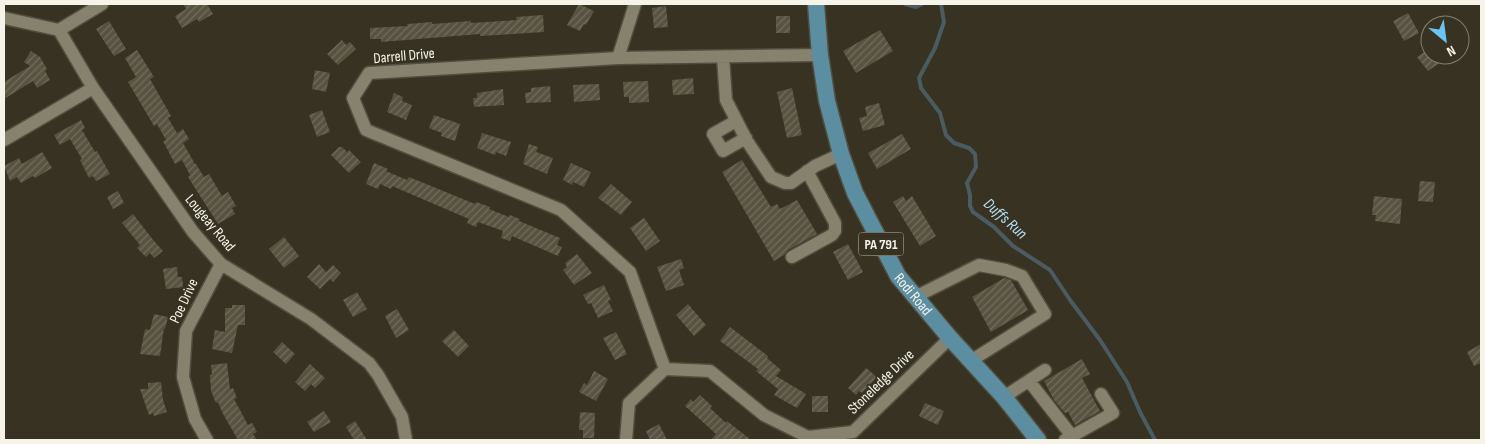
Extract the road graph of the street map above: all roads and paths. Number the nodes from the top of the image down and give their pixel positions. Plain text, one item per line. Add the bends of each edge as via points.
1 (102, 4) edge
2 (635, 4) edge
3 (816, 4) edge
4 (4, 18) edge
5 (59, 30) junction
6 (820, 55) junction
7 (723, 56) junction
8 (618, 58) junction
9 (93, 88) junction
10 (736, 121) junction
11 (746, 138) junction
12 (4, 140) edge
13 (841, 154) junction
14 (807, 171) junction
15 (792, 257) dead end
16 (221, 264) junction
17 (915, 297) junction
18 (950, 338) junction
19 (972, 360) junction
20 (666, 369) junction
21 (1045, 370) dead end
22 (1029, 381) junction
23 (1101, 394) dead end
24 (1004, 397) junction
25 (1069, 438) edge
26 (207, 440) edge
27 (406, 440) edge
28 (626, 440) edge
29 (1038, 440) edge

1 - 5 street
2 - 8 street
3 - 6 main road, Rodi Road / PA 791
4 - 5 street
5 - 9 street, Lougeay Road
6 - 7 street, Darrell Drive
6 - 13 main road, Rodi Road / PA 791 via 827,101
7 - 8 street, Darrell Drive
7 - 10 street via 726,100
8 - 20 street, Darrell Drive via 369,73 354,98 366,130 561,210 630,272
9 - 12 street
9 - 16 street, Lougeay Road via 193,232
10 - 11 street
10 - 11 street via 713,134 723,151
11 - 14 street via 771,177 791,183
13 - 14 street
13 - 17 main road, Rodi Road / PA 791 via 854,193 898,276
14 - 15 street via 835,224 835,231
16 - 26 street, Poe Drive via 186,331 183,377 195,419
16 - 27 street, Lougeay Road via 311,319 369,363 402,417
17 - 18 main road, Rodi Road / PA 791
17 - 19 street via 979,265 1022,276 1045,314
18 - 19 main road, Rodi Road / PA 791
18 - 20 street, Stoneledge Drive via 853,432 808,437 764,415 710,371
19 - 24 main road, Rodi Road / PA 791
20 - 28 street via 629,403
21 - 22 street
22 - 24 street
22 - 25 street
23 - 25 street via 1113,413
24 - 29 main road, Rodi Road / PA 791

